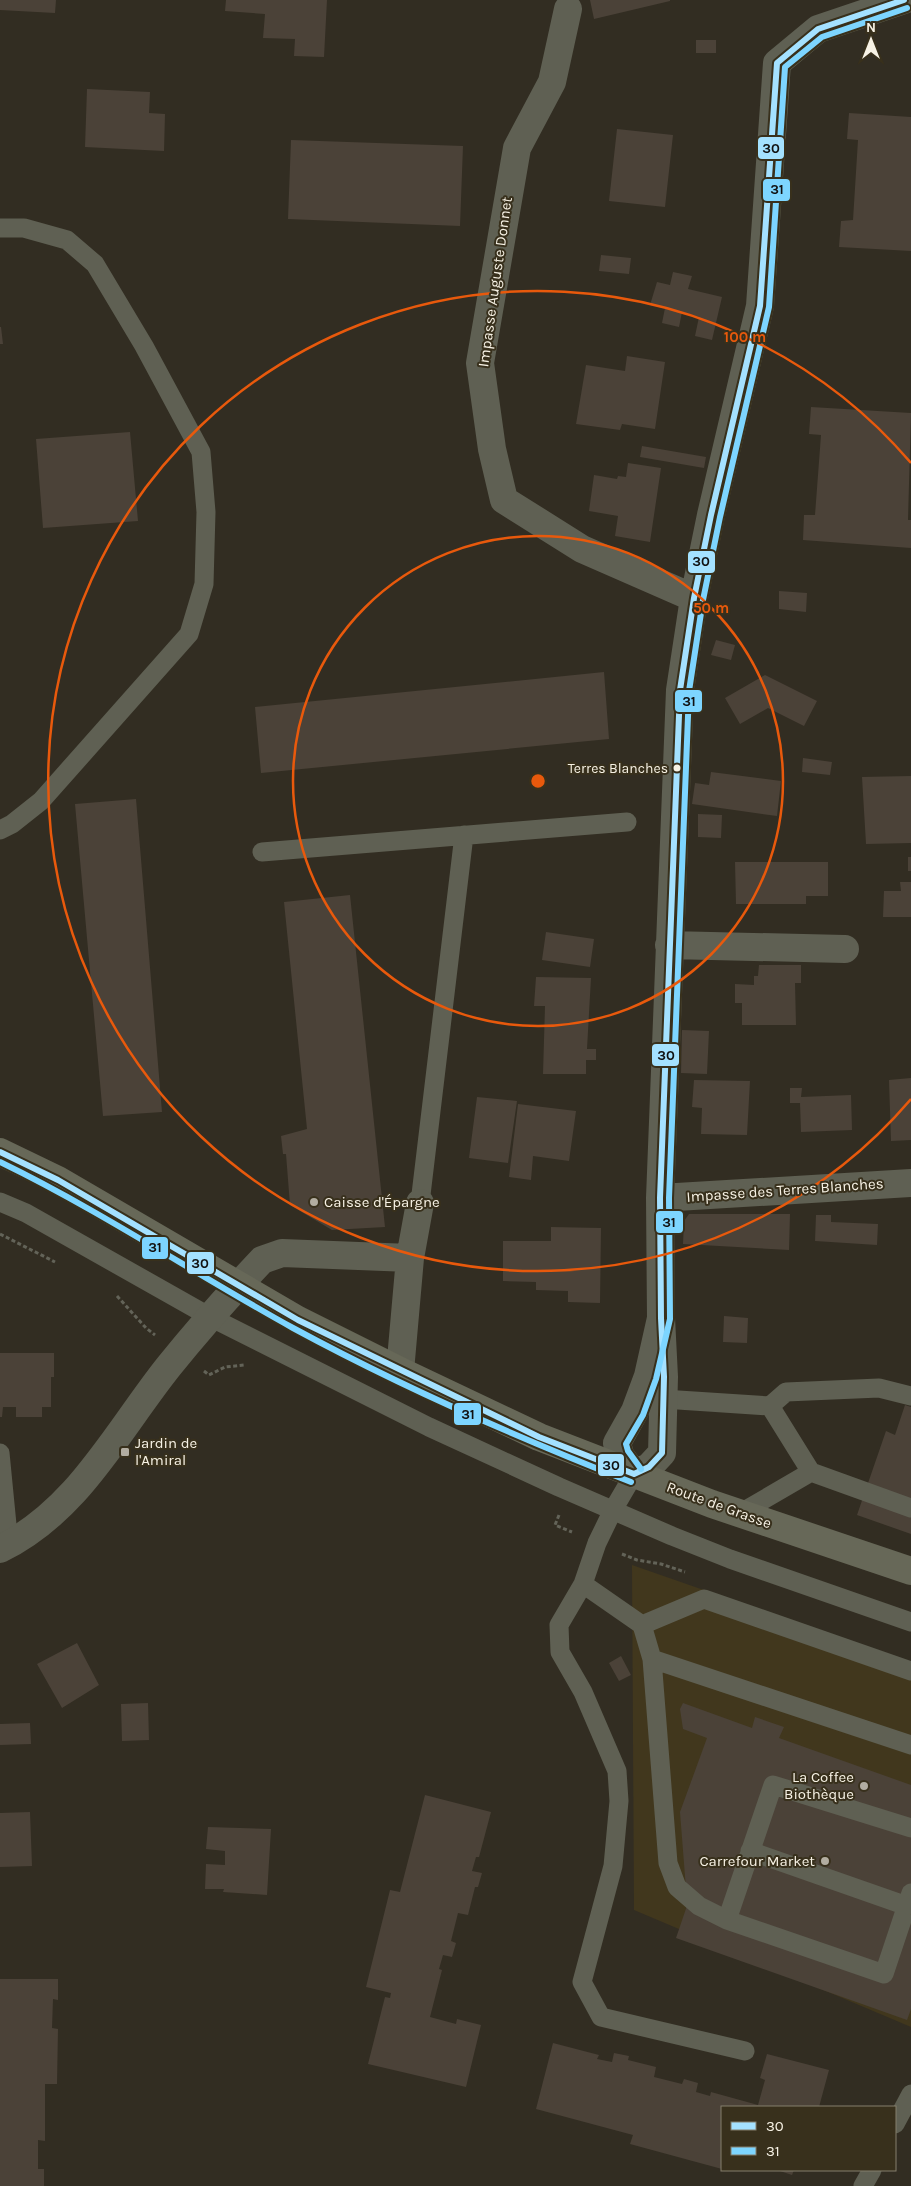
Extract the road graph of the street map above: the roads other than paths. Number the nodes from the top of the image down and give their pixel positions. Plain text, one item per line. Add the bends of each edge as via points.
1 (904, 0) edge
2 (568, 9) dead end
3 (0, 228) edge
4 (694, 598) junction
5 (627, 822) dead end
6 (0, 830) edge
7 (464, 835) junction
8 (262, 852) dead end
9 (669, 945) junction
10 (845, 949) dead end
11 (0, 1152) edge
12 (911, 1183) edge
13 (660, 1198) junction
14 (0, 1202) edge
15 (420, 1203) joint
16 (410, 1258) junction
17 (239, 1287) junction
18 (661, 1318) junction
19 (205, 1325) junction
20 (400, 1372) junction
21 (911, 1396) edge
22 (664, 1399) junction
23 (770, 1406) junction
24 (0, 1453) edge
25 (811, 1472) junction
26 (634, 1474) junction
27 (911, 1508) edge
28 (613, 1510) junction
29 (740, 1514) junction
30 (4, 1547) edge
31 (911, 1571) edge
32 (583, 1584) junction
33 (911, 1622) edge
34 (642, 1625) junction
35 (652, 1659) junction
36 (911, 1671) edge
37 (911, 1745) edge
38 (911, 1828) edge
39 (750, 1851) junction
40 (909, 1899) edge
41 (727, 1920) junction
42 (745, 2051) dead end
43 (911, 2094) edge
44 (896, 2122) edge
45 (871, 2171) edge
46 (863, 2186) edge

1 - 4 street via 818,29 777,63 760,306
2 - 4 street, Impasse Auguste Donnet via 552,82 517,148 498,254 480,363 492,449 504,500 582,549
3 - 6 lane via 24,228 67,240 95,264 201,452 206,512 204,584 189,634 41,802
4 - 9 street via 680,690
5 - 7 lane
7 - 8 lane
7 - 15 lane
9 - 10 street
9 - 13 street
11 - 17 main road, Route de Grasse via 58,1180
12 - 13 street, Impasse des Terres Blanches
13 - 18 street
14 - 19 lane via 26,1213
15 - 16 street
16 - 17 street via 282,1253 262,1260
16 - 20 street
17 - 19 street
17 - 20 main road, Route de Grasse
18 - 22 street
18 - 26 street via 648,1376 635,1411 617,1443 620,1455
19 - 28 lane
19 - 30 street via 169,1366 65,1503 37,1527
20 - 26 main road, Route de Grasse via 539,1437
21 - 23 lane via 879,1388 786,1392
22 - 23 lane
22 - 26 street via 662,1453 649,1467
23 - 25 lane
24 - 30 lane
25 - 27 lane
25 - 29 lane
26 - 28 lane
26 - 29 main road, Route de Grasse
28 - 32 lane
28 - 33 lane via 730,1559
29 - 31 main road, Route de Grasse
32 - 34 lane
32 - 42 lane via 559,1625 560,1652 583,1692 611,1754 617,1771 619,1801 613,1866 582,1982 601,2017
34 - 35 lane
34 - 36 lane via 704,1599
35 - 37 lane
35 - 41 lane via 668,1862 676,1886 700,1906
38 - 39 lane via 774,1785
39 - 40 lane
39 - 41 lane
40 - 41 lane via 884,1974
43 - 44 lane
45 - 46 lane

